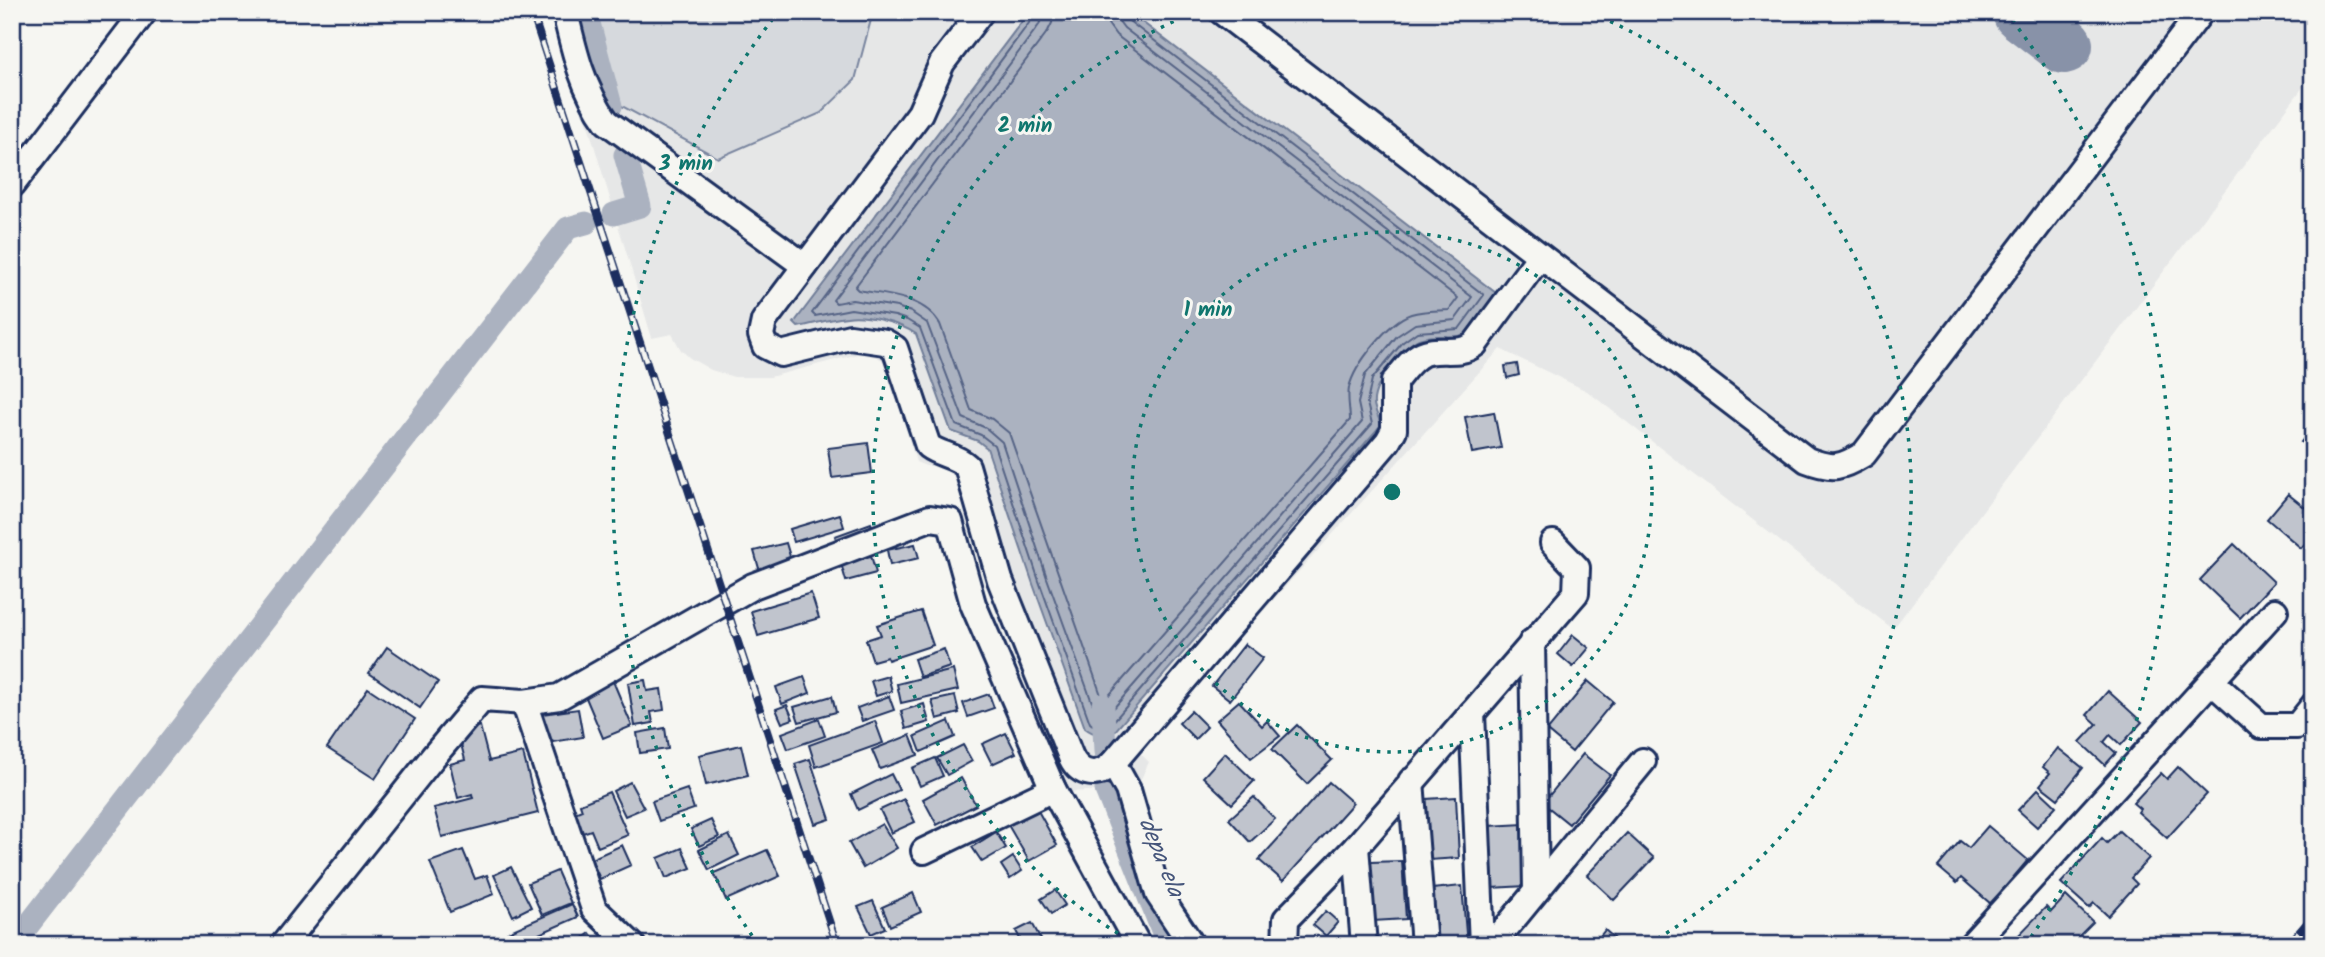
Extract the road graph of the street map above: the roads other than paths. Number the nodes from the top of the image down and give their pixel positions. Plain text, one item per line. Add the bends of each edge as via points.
1 (144, 12) edge
2 (565, 12) edge
3 (981, 12) edge
4 (1222, 12) edge
5 (2201, 12) edge
6 (12, 185) edge
7 (1540, 256) junction
8 (805, 266) junction
9 (1553, 543) dead end
10 (2275, 611) dead end
11 (1532, 642) junction
12 (2211, 681) junction
13 (524, 702) junction
14 (2313, 706) edge
15 (1472, 713) junction
16 (1643, 761) dead end
17 (1113, 763) junction
18 (1411, 781) junction
19 (1053, 789) junction
20 (1356, 847) junction
21 (924, 851) dead end
22 (1536, 890) junction
23 (283, 945) edge
24 (632, 945) edge
25 (1138, 945) edge
26 (1192, 945) edge
27 (1285, 945) edge
28 (1364, 945) edge
29 (1424, 945) edge
30 (1482, 945) edge
31 (1492, 945) edge
32 (1971, 945) edge

1 - 6 street
2 - 8 street via 586,84 607,122
3 - 8 street via 942,62 920,113
4 - 7 street
5 - 7 street via 1864,454 1849,464 1835,468 1807,460
7 - 17 street via 1475,344 1460,351 1418,356 1394,382 1394,430 1388,442
8 - 17 street via 764,321 762,341 781,354 850,337 895,348 928,446 967,466 1000,580 1074,764 1092,774
9 - 11 street via 1577,568 1576,593
10 - 12 street
11 - 15 street
11 - 22 street
12 - 14 street via 2260,726 2297,726
12 - 32 street
13 - 19 street via 559,697 753,586 930,518 950,521 973,604
13 - 23 street via 482,699
13 - 24 street via 594,909
15 - 18 street
15 - 30 street
16 - 22 street
17 - 26 street via 1128,790 1158,894
18 - 20 street
18 - 29 street
19 - 21 street
19 - 25 street
20 - 27 street via 1286,919
20 - 28 street
22 - 31 street

